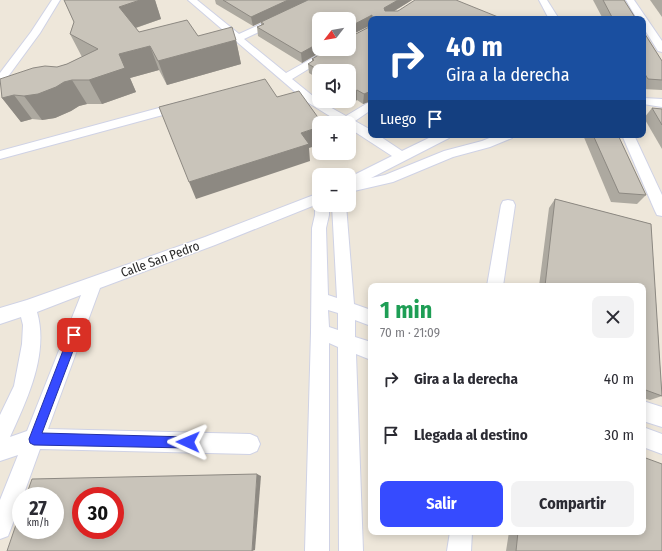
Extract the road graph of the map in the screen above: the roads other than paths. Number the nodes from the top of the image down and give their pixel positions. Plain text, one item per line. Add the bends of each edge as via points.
1 (56, 0) edge
2 (543, 0) edge
3 (630, 0) edge
4 (200, 3) edge
5 (552, 16) edge
6 (641, 16) edge
7 (284, 17) edge
8 (646, 24) edge
9 (238, 38) junction
10 (662, 49) edge
11 (324, 56) edge
12 (286, 78) junction
13 (0, 80) edge
14 (646, 101) edge
15 (195, 102) edge
16 (662, 103) edge
17 (368, 107) edge
18 (339, 116) edge
19 (354, 116) edge
20 (356, 127) edge
21 (368, 135) edge
22 (373, 138) edge
23 (439, 138) edge
24 (501, 138) edge
25 (629, 138) edge
26 (0, 155) edge
27 (402, 157) junction
28 (356, 180) edge
29 (356, 184) edge
30 (312, 201) edge
31 (508, 205) dead end
32 (662, 211) edge
33 (321, 212) edge
34 (339, 212) edge
35 (94, 283) junction
36 (495, 283) edge
37 (320, 299) junction
38 (27, 308) junction
39 (346, 308) junction
40 (0, 316) edge
41 (368, 317) edge
42 (320, 332) junction
43 (346, 342) junction
44 (368, 350) edge
45 (646, 412) edge
46 (662, 417) edge
47 (0, 437) edge
48 (646, 438) edge
49 (34, 439) junction
50 (250, 444) dead end
51 (662, 444) edge
52 (0, 452) edge
53 (0, 528) edge
54 (461, 535) edge
55 (317, 551) edge
56 (351, 551) edge
57 (459, 551) edge

1 - 13 street
2 - 5 street
3 - 6 street
4 - 9 street
7 - 9 street
8 - 10 street
9 - 12 street
11 - 12 street
12 - 18 street via 312,100
14 - 16 street
15 - 26 street
17 - 19 street
20 - 21 street
22 - 27 street
23 - 27 street
24 - 29 street via 443,156 388,179
25 - 32 street
27 - 28 street
30 - 35 street, Calle San Pedro
31 - 36 street
33 - 37 street
34 - 39 street
35 - 38 street, Calle San Pedro
35 - 49 street
37 - 39 street
37 - 42 street
38 - 40 street, Calle San Pedro
38 - 47 street via 32,332 23,387
39 - 41 street
39 - 43 street
42 - 43 street
42 - 55 street
43 - 44 street
43 - 56 street
45 - 46 street
48 - 51 street
49 - 50 street
49 - 52 street
49 - 53 street
54 - 57 street

